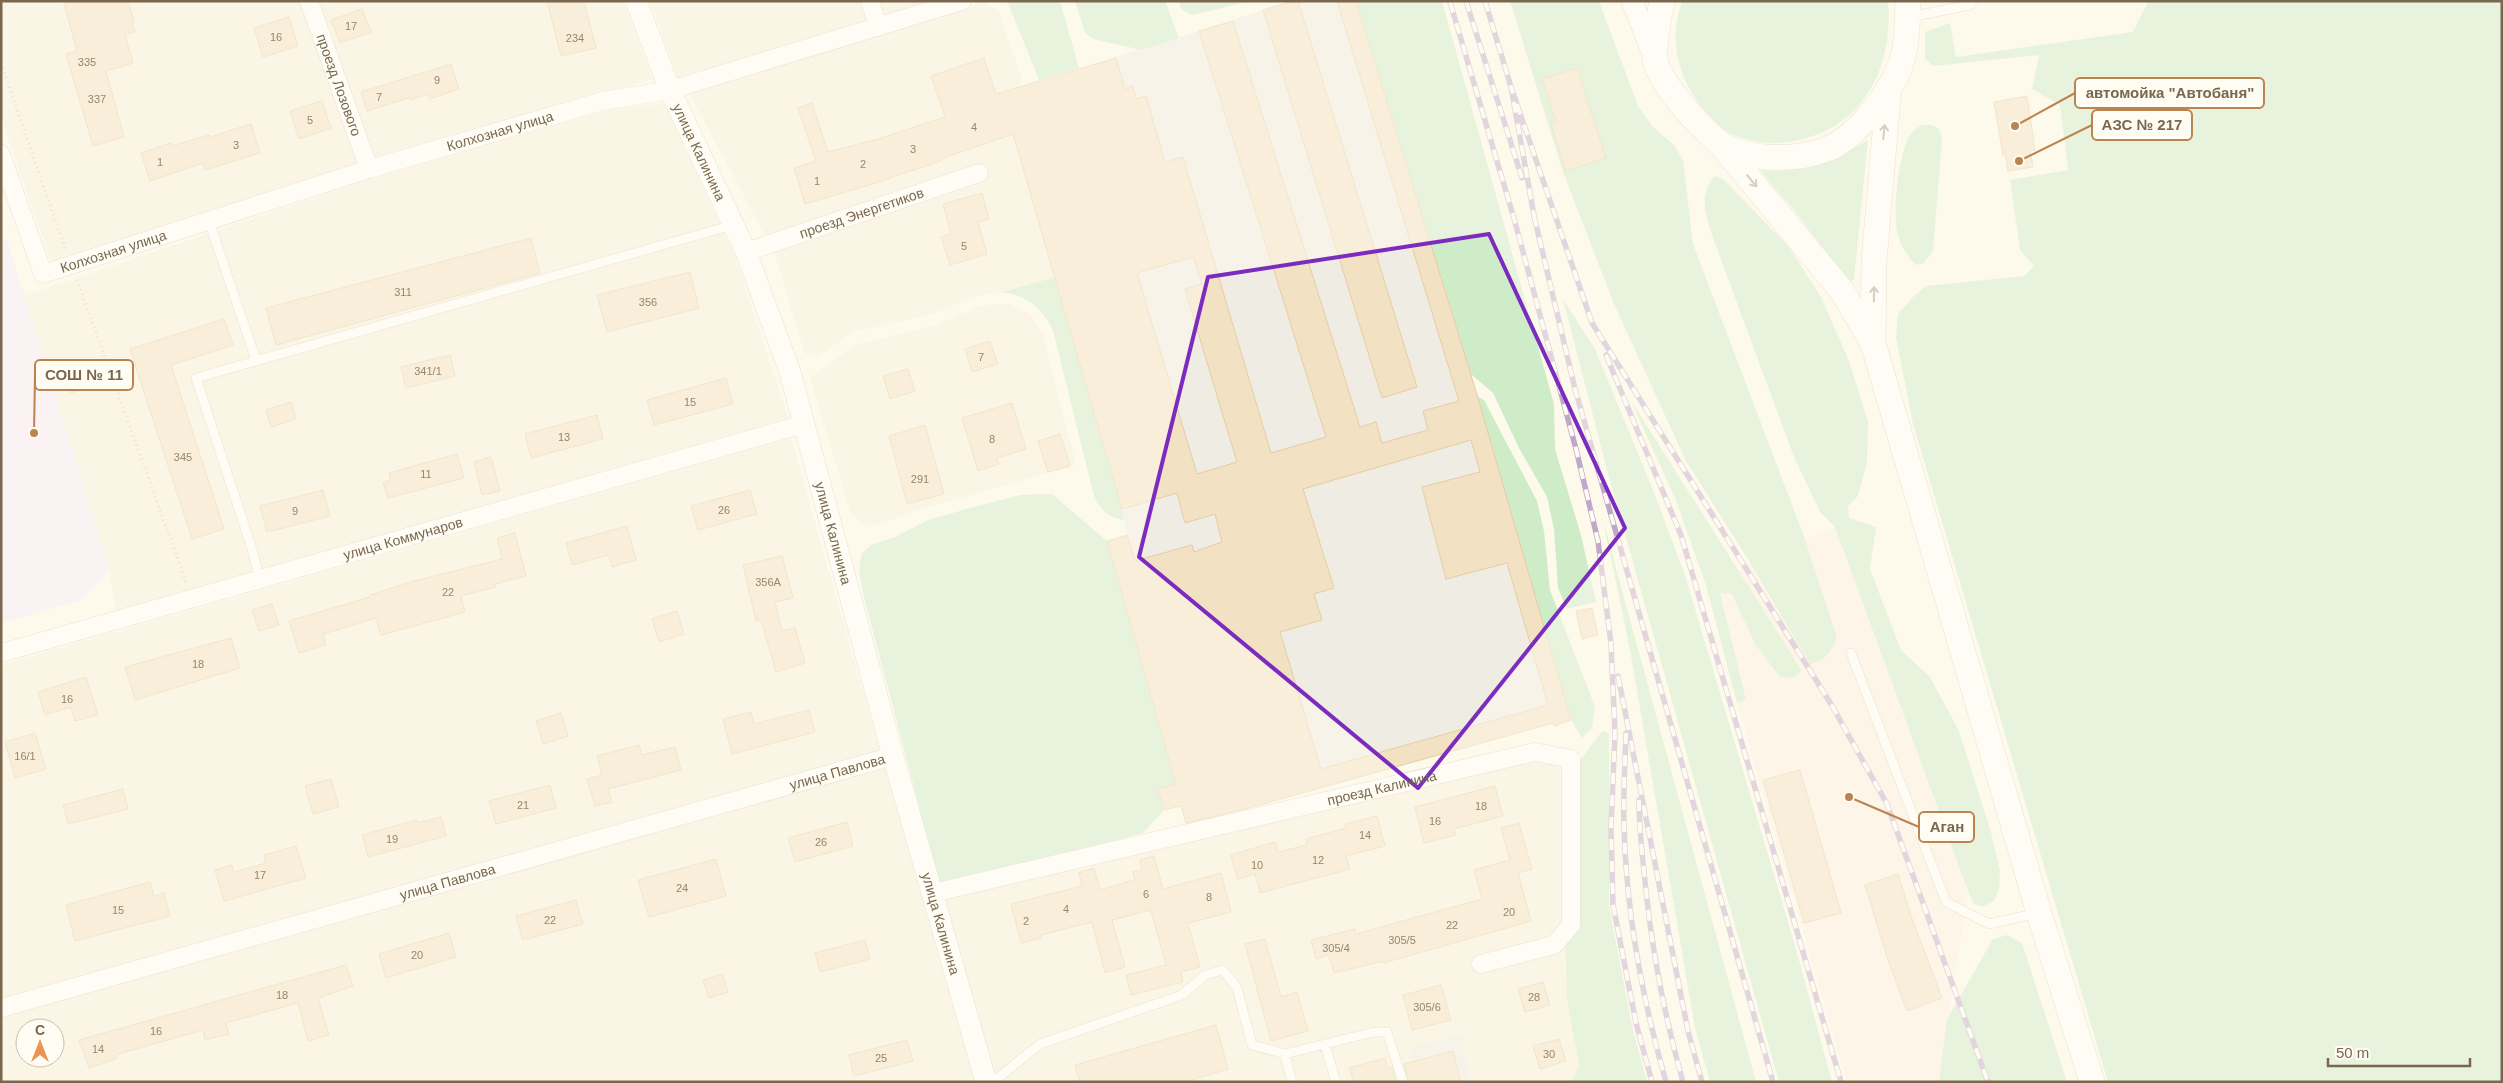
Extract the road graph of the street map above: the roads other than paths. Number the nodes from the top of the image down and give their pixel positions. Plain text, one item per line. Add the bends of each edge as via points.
1 (309, 1) edge
2 (636, 1) edge
3 (870, 1) edge
4 (962, 1) edge
5 (1632, 1) edge
6 (1662, 1) edge
7 (1973, 1) edge
8 (1907, 9) edge
9 (878, 27) junction
10 (1655, 59) junction
11 (1889, 87) junction
12 (670, 90) junction
13 (1720, 144) junction
14 (1, 154) edge
15 (369, 169) junction
16 (979, 173) dead end
17 (209, 221) junction
18 (733, 225) junction
19 (746, 252) junction
20 (1873, 343) junction
21 (256, 360) junction
22 (804, 424) junction
23 (260, 580) junction
24 (1, 653) edge
25 (1851, 653) dead end
26 (893, 756) junction
27 (932, 893) junction
28 (2040, 913) junction
29 (1480, 964) dead end
30 (1, 1008) edge
31 (1325, 1045) junction
32 (1284, 1054) junction
33 (986, 1082) edge
34 (993, 1082) edge
35 (1292, 1082) edge
36 (1336, 1082) edge
37 (1403, 1082) edge
38 (2092, 1082) edge

1 - 15 street, проезд Лозового
2 - 12 street, улица Калинина
3 - 9 street
4 - 9 street, Колхозная улица
5 - 10 street
6 - 10 main road
7 - 8 lane via 1970,5
8 - 11 main road via 1906,39 1899,68
9 - 12 street, Колхозная улица
10 - 13 main road via 1680,103
11 - 13 main road via 1852,134 1828,149 1785,157 1752,156
20 -> 11 main road via 1874,261
12 - 15 street, Колхозная улица via 603,101
12 - 18 street, улица Калинина
13 -> 20 main road via 1842,291
14 - 17 street, Колхозная улица via 43,274
15 - 17 street, Колхозная улица
16 - 19 street, проезд Энергетиков
17 - 21 lane
18 - 19 street, улица Калинина
18 - 21 lane
19 - 22 street, улица Калинина via 790,372
20 - 28 main road
21 - 23 lane via 196,378
22 - 23 street, улица Коммунаров
22 - 26 street, улица Калинина
23 - 24 street, улица Коммунаров
25 - 28 lane via 1946,902 1989,924
26 - 27 street, улица Калинина
26 - 30 street, улица Павлова
27 - 29 street, проезд Калинина via 1534,752 1571,759 1571,925 1554,945
27 - 33 street, улица Калинина
28 - 38 main road
31 - 32 lane
31 - 36 lane
31 - 37 lane via 1374,1032 1387,1032
32 - 34 lane via 1252,1045 1237,988 1223,970 1205,975 1182,995 1040,1044
32 - 35 lane

